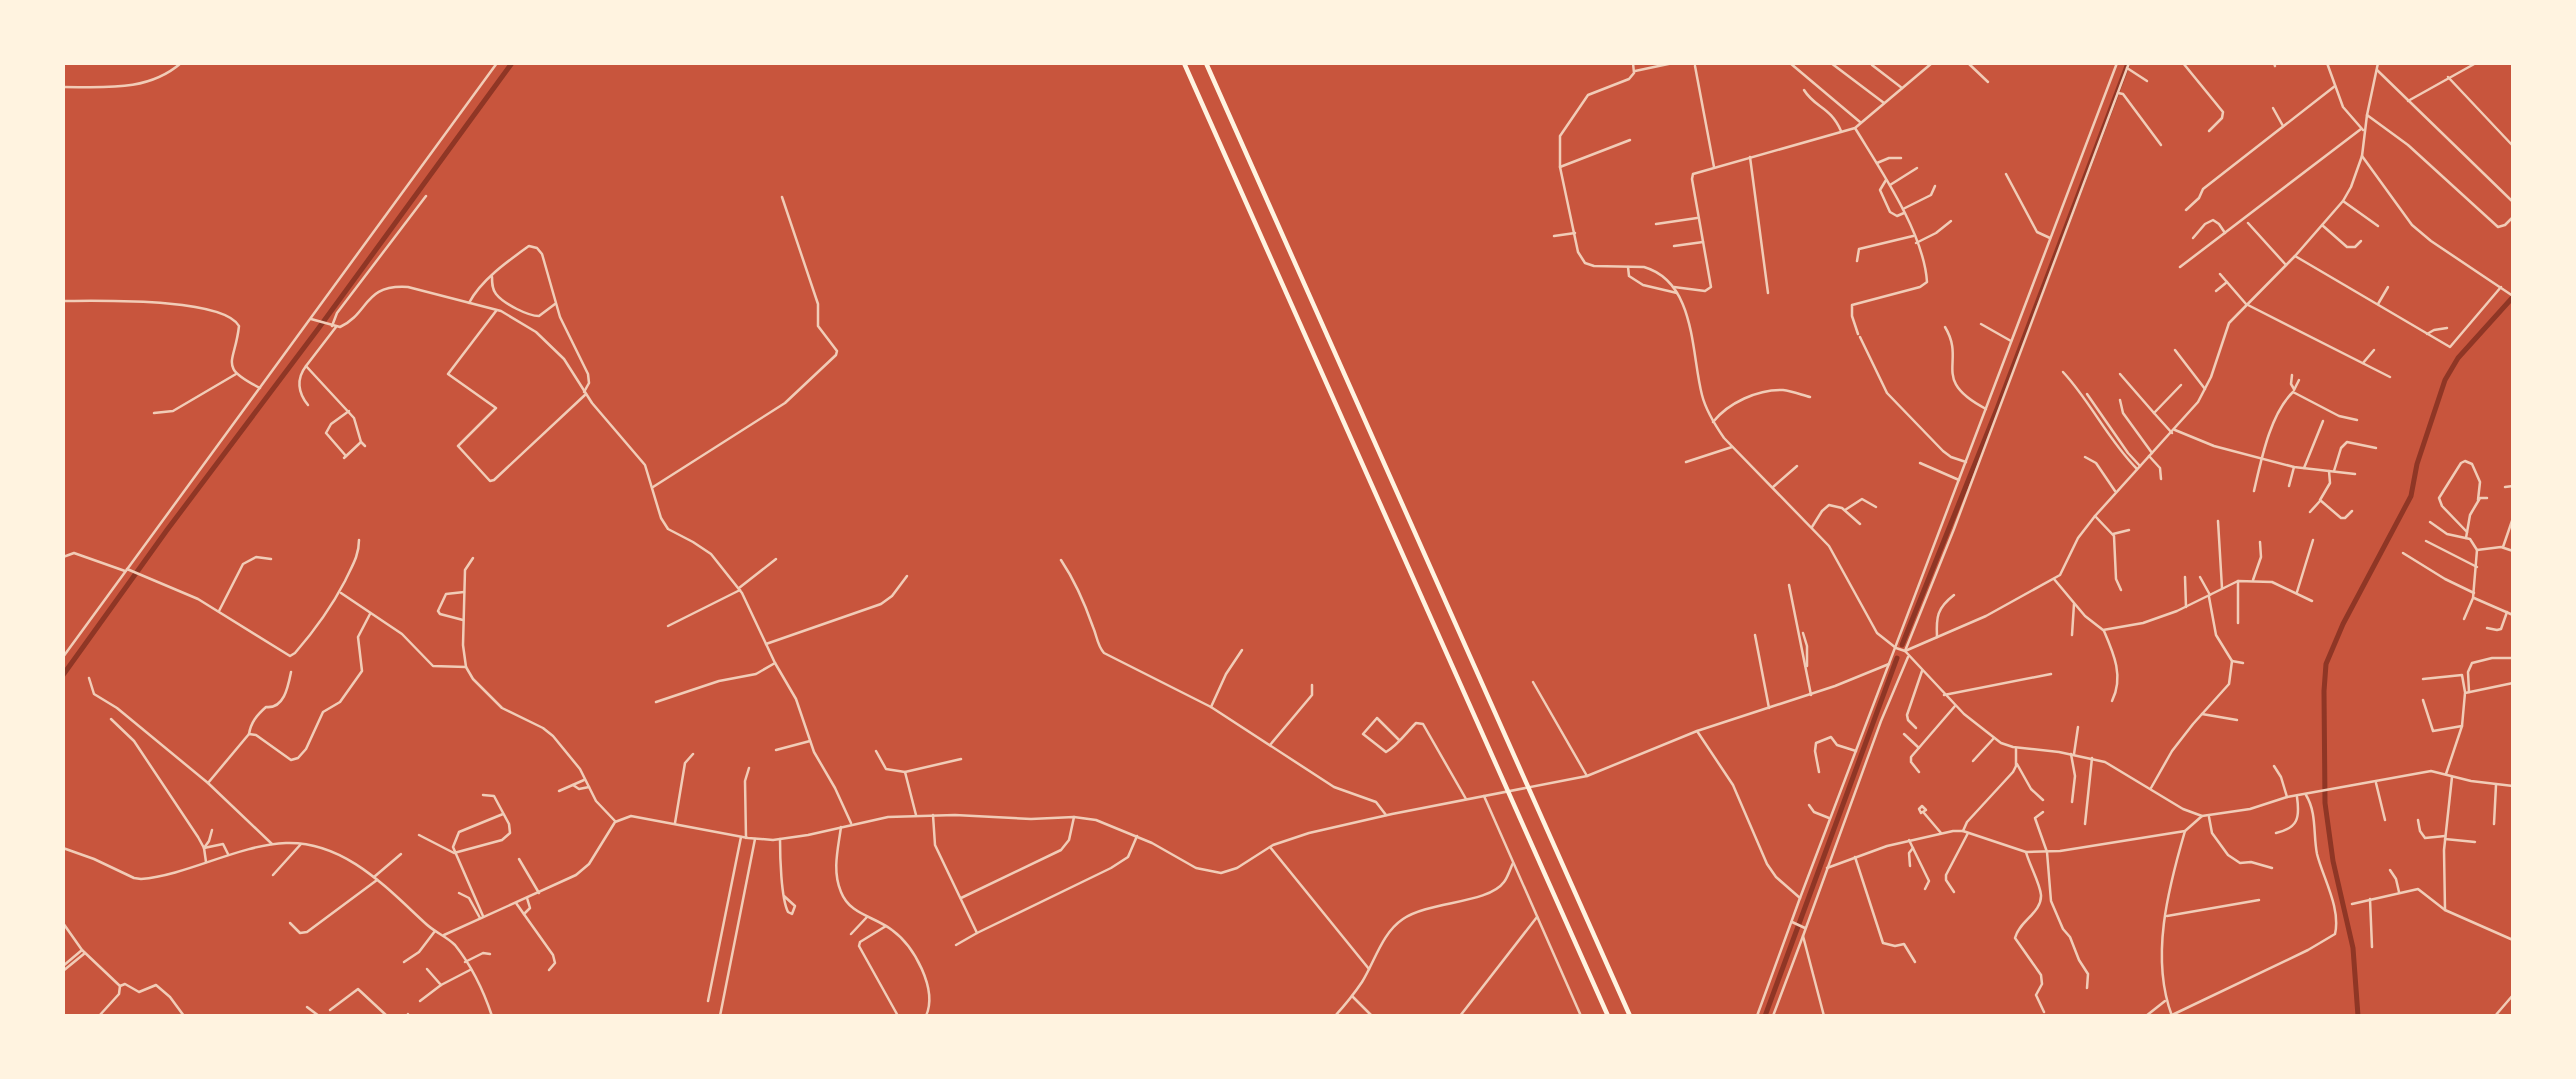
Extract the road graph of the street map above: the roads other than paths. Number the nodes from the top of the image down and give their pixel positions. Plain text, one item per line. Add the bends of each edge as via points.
1 (181, 63) edge
2 (497, 63) edge
3 (1184, 63) edge
4 (1206, 63) edge
5 (1633, 63) edge
6 (1673, 63) edge
7 (1790, 63) edge
8 (1831, 63) edge
9 (1932, 63) edge
10 (1968, 63) edge
11 (2117, 63) edge
12 (2129, 63) edge
13 (2183, 63) edge
14 (2327, 63) edge
15 (2378, 63) edge
16 (2476, 63) edge
17 (1872, 65) dead end
18 (1695, 66) dead end
19 (2127, 68) junction
20 (2377, 69) junction
21 (1635, 71) junction
22 (2448, 77) junction
23 (2147, 81) dead end
24 (1988, 82) dead end
25 (63, 86) edge
26 (2335, 86) junction
27 (1902, 88) junction
28 (1804, 90) dead end
29 (2118, 93) junction
30 (2407, 101) junction
31 (1885, 103) junction
32 (2273, 108) dead end
33 (2367, 115) junction
34 (1861, 122) junction
35 (2283, 126) junction
36 (1855, 128) junction
37 (1841, 131) junction
38 (2209, 131) dead end
39 (2363, 131) junction
40 (1630, 140) dead end
41 (2161, 145) dead end
42 (2513, 146) edge
43 (1749, 156) junction
44 (2362, 156) junction
45 (1901, 158) dead end
46 (1876, 164) junction
47 (1560, 167) junction
48 (1714, 167) junction
49 (1917, 168) dead end
50 (2006, 174) dead end
51 (1886, 180) junction
52 (1889, 186) junction
53 (1935, 186) dead end
54 (426, 196) dead end
55 (782, 197) dead end
56 (2343, 201) junction
57 (2513, 202) edge
58 (2186, 210) dead end
59 (1903, 211) junction
60 (2513, 216) edge
61 (1699, 217) junction
62 (1951, 221) dead end
63 (2248, 223) dead end
64 (1656, 224) dead end
65 (2322, 225) junction
66 (2378, 226) dead end
67 (1574, 233) junction
68 (2225, 233) junction
69 (1554, 236) dead end
70 (1913, 236) junction
71 (2050, 238) junction
72 (2193, 238) dead end
73 (2361, 241) dead end
74 (1703, 242) junction
75 (1916, 243) junction
76 (1674, 246) dead end
77 (2295, 256) junction
78 (1857, 261) dead end
79 (2286, 265) junction
80 (1628, 267) junction
81 (2180, 267) dead end
82 (2220, 274) dead end
83 (492, 277) junction
84 (2227, 282) junction
85 (1674, 287) junction
86 (2388, 287) dead end
87 (2503, 288) junction
88 (2216, 291) dead end
89 (1677, 293) junction
90 (1768, 293) dead end
91 (2513, 296) edge
92 (63, 301) edge
93 (469, 303) junction
94 (556, 303) junction
95 (2246, 304) junction
96 (2378, 304) junction
97 (497, 310) junction
98 (311, 319) junction
99 (1981, 324) dead end
100 (334, 326) junction
101 (1945, 327) dead end
102 (2447, 328) dead end
103 (2427, 334) junction
104 (2011, 341) junction
105 (2175, 350) dead end
106 (2374, 350) dead end
107 (2363, 363) junction
108 (306, 366) junction
109 (2063, 372) dead end
110 (236, 374) junction
111 (2120, 374) dead end
112 (2292, 375) dead end
113 (2390, 377) dead end
114 (2299, 380) dead end
115 (2181, 385) dead end
116 (260, 388) junction
117 (2206, 389) junction
118 (2293, 391) junction
119 (585, 393) junction
120 (2087, 394) dead end
121 (1811, 397) dead end
122 (2120, 400) dead end
123 (308, 405) dead end
124 (1986, 409) junction
125 (349, 411) junction
126 (154, 413) dead end
127 (2154, 413) junction
128 (2357, 420) dead end
129 (2323, 421) dead end
130 (1713, 422) junction
131 (2173, 431) junction
132 (361, 442) junction
133 (365, 446) dead end
134 (1733, 447) junction
135 (2376, 448) dead end
136 (2151, 455) junction
137 (2085, 457) dead end
138 (2261, 459) junction
139 (1686, 462) dead end
140 (1965, 462) junction
141 (1920, 463) dead end
142 (1797, 466) dead end
143 (2138, 467) junction
144 (2294, 467) junction
145 (2304, 468) junction
146 (2329, 470) junction
147 (2334, 471) junction
148 (2354, 474) dead end
149 (2161, 478) dead end
150 (1959, 480) junction
151 (2288, 486) dead end
152 (2513, 486) edge
153 (653, 487) junction
154 (1773, 487) junction
155 (2505, 487) dead end
156 (2115, 491) junction
157 (2254, 491) dead end
158 (2487, 498) dead end
159 (2320, 500) junction
160 (2478, 500) junction
161 (1876, 507) dead end
162 (1845, 510) junction
163 (2352, 511) dead end
164 (2310, 512) dead end
165 (2095, 516) junction
166 (2513, 518) edge
167 (2218, 521) dead end
168 (2430, 522) dead end
169 (1860, 524) dead end
170 (1812, 527) junction
171 (2129, 530) dead end
172 (2467, 532) junction
173 (2113, 534) junction
174 (2466, 538) junction
175 (359, 540) dead end
176 (2313, 540) dead end
177 (2426, 541) dead end
178 (2260, 542) dead end
179 (2503, 547) junction
180 (2477, 550) junction
181 (2513, 551) edge
182 (2403, 553) dead end
183 (63, 557) edge
184 (473, 558) dead end
185 (271, 559) dead end
186 (776, 559) dead end
187 (1061, 560) dead end
188 (2477, 567) junction
189 (126, 570) junction
190 (907, 576) dead end
191 (2185, 577) dead end
192 (2200, 577) dead end
193 (2054, 579) junction
194 (2253, 580) junction
195 (2238, 581) junction
196 (1789, 585) dead end
197 (740, 589) junction
198 (2222, 589) junction
199 (2121, 590) dead end
200 (464, 592) junction
201 (2297, 592) junction
202 (341, 593) junction
203 (1954, 595) dead end
204 (2474, 595) junction
205 (2210, 596) junction
206 (2312, 601) dead end
207 (2074, 604) junction
208 (2186, 607) junction
209 (219, 611) junction
210 (371, 612) junction
211 (2507, 612) junction
212 (2513, 615) edge
213 (2464, 619) dead end
214 (463, 620) junction
215 (2238, 623) dead end
216 (668, 626) dead end
217 (2487, 628) dead end
218 (2103, 630) junction
219 (1803, 633) dead end
220 (1755, 635) dead end
221 (2072, 635) dead end
222 (1937, 637) junction
223 (766, 644) junction
224 (1896, 648) junction
225 (1242, 650) dead end
226 (1905, 651) junction
227 (1908, 655) junction
228 (63, 657) edge
229 (2513, 658) edge
230 (2232, 661) junction
231 (775, 663) junction
232 (2243, 663) dead end
233 (1889, 664) junction
234 (466, 667) junction
235 (1806, 670) junction
236 (1923, 671) junction
237 (291, 673) dead end
238 (2051, 674) dead end
239 (89, 678) dead end
240 (2423, 679) dead end
241 (1533, 682) dead end
242 (2513, 683) edge
243 (1312, 685) dead end
244 (2467, 693) junction
245 (1811, 695) junction
246 (1944, 695) junction
247 (2423, 700) dead end
248 (2112, 701) dead end
249 (656, 702) dead end
250 (1955, 706) junction
251 (1210, 707) junction
252 (1769, 708) junction
253 (2202, 714) junction
254 (111, 719) dead end
255 (2237, 720) dead end
256 (2462, 726) junction
257 (1916, 727) dead end
258 (2078, 727) dead end
259 (1697, 731) junction
260 (249, 734) junction
261 (1904, 734) dead end
262 (1994, 738) junction
263 (1399, 740) junction
264 (810, 741) junction
265 (1270, 745) junction
266 (1919, 748) junction
267 (2016, 748) junction
268 (776, 750) dead end
269 (876, 751) dead end
270 (1856, 751) junction
271 (692, 754) dead end
272 (2073, 754) junction
273 (2092, 757) junction
274 (961, 759) dead end
275 (1973, 761) dead end
276 (2016, 763) junction
277 (2274, 766) dead end
278 (749, 768) dead end
279 (905, 772) junction
280 (1819, 772) dead end
281 (1919, 772) dead end
282 (2446, 774) junction
283 (1587, 776) junction
284 (2452, 776) junction
285 (585, 779) junction
286 (2376, 782) junction
287 (208, 783) junction
288 (573, 785) junction
289 (2496, 785) junction
290 (2513, 786) edge
291 (589, 787) junction
292 (2150, 790) junction
293 (559, 792) dead end
294 (483, 795) dead end
295 (2305, 795) junction
296 (1484, 796) junction
297 (2297, 796) junction
298 (2287, 797) junction
299 (1466, 799) junction
300 (2043, 800) dead end
301 (2072, 802) dead end
302 (1810, 806) dead end
303 (2043, 812) dead end
304 (1924, 813) dead end
305 (503, 814) junction
306 (933, 815) junction
307 (1386, 815) junction
308 (917, 816) junction
309 (2202, 816) junction
310 (2209, 816) junction
311 (1074, 817) junction
312 (1830, 819) junction
313 (2385, 820) dead end
314 (2418, 820) dead end
315 (615, 822) junction
316 (675, 823) junction
317 (852, 824) junction
318 (2085, 824) dead end
319 (2494, 824) dead end
320 (841, 827) junction
321 (212, 830) dead end
322 (1963, 831) junction
323 (2185, 831) junction
324 (1941, 833) junction
325 (1968, 833) junction
326 (2276, 833) dead end
327 (419, 835) dead end
328 (1137, 836) junction
329 (744, 837) junction
330 (2445, 837) junction
331 (755, 839) junction
332 (780, 839) junction
333 (1909, 840) junction
334 (2475, 842) dead end
335 (272, 844) junction
336 (302, 844) junction
337 (1270, 847) junction
338 (63, 848) edge
339 (204, 848) junction
340 (1913, 848) junction
341 (2026, 852) junction
342 (2047, 852) junction
343 (454, 853) junction
344 (401, 854) dead end
345 (228, 856) junction
346 (1855, 856) junction
347 (519, 859) dead end
348 (206, 862) junction
349 (1513, 863) junction
350 (1910, 866) dead end
351 (1826, 868) junction
352 (2272, 868) dead end
353 (2390, 870) dead end
354 (273, 875) dead end
355 (376, 879) junction
356 (1925, 889) dead end
357 (1954, 892) dead end
358 (2399, 892) junction
359 (459, 893) dead end
360 (538, 893) junction
361 (784, 896) junction
362 (527, 898) junction
363 (961, 898) junction
364 (1800, 898) junction
365 (2370, 899) junction
366 (2259, 900) dead end
367 (516, 903) junction
368 (2353, 904) dead end
369 (2445, 910) junction
370 (524, 914) junction
371 (2167, 916) junction
372 (482, 917) junction
373 (867, 917) junction
374 (1537, 917) junction
375 (63, 923) edge
376 (290, 923) dead end
377 (1793, 923) junction
378 (886, 926) junction
379 (1803, 927) junction
380 (435, 931) junction
381 (977, 933) junction
382 (851, 934) dead end
383 (444, 935) junction
384 (1803, 936) junction
385 (2513, 940) edge
386 (956, 945) dead end
387 (2372, 947) dead end
388 (84, 951) junction
389 (490, 954) dead end
390 (404, 962) dead end
391 (465, 962) junction
392 (1915, 962) dead end
393 (63, 966) edge
394 (427, 969) dead end
395 (470, 970) junction
396 (549, 970) dead end
397 (1369, 970) junction
398 (63, 971) edge
399 (441, 985) junction
400 (120, 986) junction
401 (2087, 988) dead end
402 (2513, 995) edge
403 (1352, 996) junction
404 (2166, 1000) junction
405 (420, 1001) dead end
406 (708, 1001) dead end
407 (307, 1007) dead end
408 (379, 1008) junction
409 (330, 1010) dead end
410 (2044, 1012) dead end
411 (2172, 1015) edge
412 (99, 1016) edge
413 (184, 1016) edge
414 (319, 1016) edge
415 (378, 1016) edge
416 (387, 1016) edge
417 (492, 1016) edge
418 (720, 1016) edge
419 (898, 1016) edge
420 (926, 1016) edge
421 (1335, 1016) edge
422 (1372, 1016) edge
423 (1460, 1016) edge
424 (1581, 1016) edge
425 (1608, 1016) edge
426 (1630, 1016) edge
427 (1757, 1016) edge
428 (1773, 1016) edge
429 (1824, 1016) edge
430 (2146, 1016) edge
431 (2495, 1016) edge

1 - 25 street via 129,87
2 - 98 street
3 - 425 highway
4 - 426 highway
5 - 21 street
6 - 21 street
7 - 34 street
8 - 31 street
9 - 27 street
10 - 24 street
11 - 71 street
12 - 19 street
13 - 38 street via 2223,112
14 - 26 street
15 - 20 street
16 - 22 street
17 - 27 street
18 - 48 street
19 - 23 street
19 - 29 street
20 - 30 street
20 - 33 street
21 - 47 street via 1629,79 1588,95 1560,136
22 - 30 street
22 - 42 street
26 - 35 street
26 - 39 street via 2343,107
27 - 31 street
28 - 37 street via 1828,110
29 - 41 street
29 - 226 street
30 - 57 street
31 - 34 street
32 - 35 street
33 - 39 street
33 - 60 street via 2408,145 2498,227
34 - 36 street
35 - 58 street via 2203,189
36 - 37 street
36 - 46 street
37 - 43 street
39 - 44 street
39 - 68 street
40 - 47 street
43 - 48 street
43 - 90 street
44 - 56 street
44 - 87 street via 2412,225
45 - 46 street
46 - 51 street
47 - 67 street
48 - 61 street via 1693,174
49 - 52 street
50 - 71 street via 2037,232
51 - 52 street
51 - 59 street via 1880,190 1890,212 1897,216
52 - 59 street
53 - 59 street via 1931,195
54 - 100 street via 337,313
55 - 153 street via 818,304 817,322 836,355 785,403
56 - 65 street
56 - 66 street
59 - 70 street
61 - 64 street
61 - 74 street
62 - 75 street
63 - 79 street
65 - 73 street via 2347,247
65 - 77 street
67 - 69 street
67 - 80 street via 1585,263
68 - 72 street via 2213,220
68 - 81 street
70 - 75 street
70 - 78 street via 1858,249
71 - 104 street
74 - 76 street
74 - 85 street via 1711,287 1705,291
75 - 140 street via 1927,282 1852,305 1852,316 1887,394 1943,451
77 - 79 street
77 - 96 street
79 - 95 street
80 - 85 street via 1652,269
80 - 89 street via 1629,276 1643,285
82 - 84 street
83 - 93 street
83 - 94 street via 498,296 529,314 540,316
83 - 94 street via 534,246 542,254
84 - 88 street
84 - 95 street
85 - 89 street
86 - 96 street
87 - 91 street
87 - 103 street via 2453,346
89 - 130 street via 1688,322 1702,397
92 - 110 street via 175,305 225,315 239,324 231,358
93 - 97 street
93 - 100 street via 408,287 390,288 373,295 348,322
94 - 119 street via 588,374
95 - 107 street
95 - 117 street via 2229,323
96 - 103 street
97 - 119 street via 550,343
97 - 119 street via 448,374 496,408 458,446 490,481
98 - 100 street
98 - 116 street
99 - 104 street
100 - 108 street
101 - 124 street via 1956,387
102 - 103 street
104 - 124 street
105 - 117 street
106 - 107 street
107 - 113 street
108 - 123 street via 299,380
108 - 125 street
109 - 143 street via 2115,444
110 - 116 street
110 - 126 street via 173,411
111 - 127 street
112 - 118 street
114 - 118 street
115 - 127 street
116 - 189 street
117 - 131 street
118 - 128 street via 2339,416
118 - 138 street via 2275,421
119 - 153 street via 640,458
120 - 143 street
121 - 130 street via 1772,391 1728,407
122 - 136 street via 2119,407
124 - 140 street
125 - 132 street
125 - 132 street via 326,433 345,457
127 - 131 street
129 - 145 street
130 - 134 street
131 - 136 street
131 - 138 street
132 - 133 street
134 - 139 street
134 - 154 street
135 - 147 street via 2347,442
136 - 143 street
136 - 149 street
137 - 156 street via 2096,463
138 - 144 street
138 - 157 street
140 - 150 street
141 - 150 street
142 - 154 street
143 - 156 street
144 - 145 street
144 - 151 street
145 - 146 street
146 - 147 street
146 - 159 street via 2330,483
147 - 148 street
150 - 224 street
152 - 155 street
153 - 197 street via 668,529 702,547
154 - 170 street
156 - 165 street
158 - 160 street
159 - 163 street via 2341,518
159 - 164 street
160 - 172 street
160 - 172 street via 2480,482 2472,464 2465,461 2439,498
161 - 162 street via 1862,499
162 - 169 street
162 - 170 street via 1829,505
165 - 173 street
165 - 193 street
166 - 179 street
167 - 198 street
168 - 174 street via 2447,534
170 - 224 street via 1829,546 1877,633
171 - 173 street
172 - 174 street
173 - 199 street
174 - 180 street
175 - 202 street via 358,557
176 - 201 street
177 - 188 street
178 - 194 street
179 - 180 street
179 - 181 street
180 - 188 street
182 - 204 street
183 - 189 street via 74,553
184 - 200 street via 465,570
185 - 209 street via 256,557 243,564
186 - 197 street
187 - 251 street via 1102,652
188 - 204 street
189 - 209 street
189 - 228 street
190 - 223 street via 881,604
191 - 208 street
192 - 205 street
193 - 207 street
193 - 222 street
194 - 195 street
194 - 201 street
195 - 198 street
195 - 215 street
196 - 235 street
197 - 216 street
197 - 223 street
198 - 205 street
200 - 214 street
200 - 214 street via 446,594 438,611
201 - 206 street
202 - 209 street via 323,621 290,656
202 - 210 street
203 - 222 street via 1937,614
204 - 211 street
204 - 213 street
205 - 208 street
205 - 230 street via 2216,635
207 - 218 street
207 - 221 street
208 - 218 street via 2143,623
210 - 234 street via 402,634 433,666
210 - 260 street via 358,637 362,671 340,702 323,712 303,754 291,760
211 - 212 street
211 - 217 street via 2501,629
214 - 234 street
218 - 248 street via 2119,681
219 - 235 street
220 - 252 street
222 - 226 street
223 - 231 street
224 - 226 street
224 - 233 street
225 - 251 street
226 - 227 street
227 - 236 street
227 - 351 street
229 - 244 street via 2472,663
230 - 232 street
230 - 253 street via 2230,684
231 - 249 street via 756,674
231 - 264 street via 796,699
233 - 245 street
233 - 270 street
234 - 285 street via 502,708 553,736
235 - 245 street
236 - 246 street
236 - 257 street via 1907,715
237 - 260 street via 279,704 259,714
238 - 246 street
239 - 287 street via 94,694
240 - 244 street via 2462,676
241 - 283 street
242 - 244 street
243 - 265 street via 1310,698
244 - 256 street
245 - 252 street
246 - 250 street
247 - 256 street via 2433,731
250 - 262 street
250 - 266 street
251 - 265 street
252 - 259 street
253 - 255 street
253 - 292 street via 2172,751
254 - 339 street via 134,741
256 - 282 street
258 - 272 street
259 - 283 street
259 - 364 street via 1733,785 1767,864
260 - 287 street
261 - 266 street
262 - 267 street
262 - 275 street
263 - 263 street via 1386,752 1363,734 1377,718
263 - 299 street via 1416,723 1423,724
264 - 268 street
264 - 317 street
265 - 307 street via 1334,787 1376,802
266 - 281 street via 1910,759
267 - 272 street
267 - 276 street
269 - 279 street via 886,769
270 - 280 street via 1837,746 1831,737 1819,740 1815,751
270 - 312 street
271 - 316 street via 685,763
272 - 273 street
272 - 301 street
273 - 292 street
273 - 318 street
274 - 279 street
276 - 300 street
276 - 322 street
277 - 298 street
278 - 329 street
279 - 308 street
282 - 284 street
282 - 286 street via 2431,771
283 - 296 street
284 - 289 street
284 - 330 street
285 - 288 street
285 - 291 street
286 - 295 street
286 - 313 street
287 - 335 street
288 - 291 street
288 - 293 street
289 - 290 street
289 - 319 street
291 - 315 street
292 - 309 street
294 - 305 street via 494,796
295 - 297 street
295 - 411 street via 2312,809 2335,933
296 - 299 street
296 - 349 street
297 - 298 street
297 - 326 street via 2294,824
298 - 310 street
299 - 307 street
302 - 312 street
303 - 342 street via 2035,818
304 - 324 street
305 - 343 street via 459,832
305 - 343 street via 510,829 506,838
306 - 308 street
306 - 311 street
306 - 363 street via 935,845
307 - 337 street
308 - 317 street
309 - 310 street
309 - 323 street
310 - 352 street via 2212,833 2228,855 2240,863
311 - 328 street
311 - 363 street via 1069,840 1061,850
312 - 364 street
314 - 330 street via 2425,838
315 - 316 street via 636,816
315 - 360 street via 585,869
316 - 329 street
317 - 320 street
320 - 332 street
320 - 373 street via 837,881 847,904
321 - 339 street
322 - 324 street
322 - 325 street
323 - 342 street
323 - 371 street
324 - 333 street
325 - 341 street
325 - 357 street via 1946,875
327 - 343 street
328 - 337 street via 1214,874 1237,868
328 - 381 street via 1128,857 1111,868
329 - 331 street
329 - 406 street
330 - 334 street
330 - 369 street
331 - 332 street
331 - 418 street
332 - 361 street
333 - 340 street
333 - 346 street
335 - 336 street
335 - 345 street
336 - 354 street
336 - 355 street via 340,854
337 - 397 street
338 - 348 street via 141,879
339 - 345 street via 223,844
339 - 348 street
340 - 350 street
340 - 356 street via 1929,881
341 - 342 street
341 - 410 street via 2041,897 2015,938 2042,979 2036,995
342 - 401 street via 2052,901 2088,974
343 - 372 street
344 - 355 street
345 - 348 street
346 - 351 street
346 - 392 street via 1883,943 1904,944
347 - 360 street
349 - 374 street
349 - 397 street via 1504,882 1494,890 1401,920 1389,931
351 - 379 street
353 - 358 street
355 - 376 street via 307,932 300,933
355 - 380 street
358 - 365 street
358 - 369 street via 2418,889
359 - 372 street via 469,898
360 - 362 street
361 - 361 street via 795,906 792,914 786,910
362 - 367 street
362 - 370 street via 530,908
363 - 381 street
364 - 377 street
365 - 368 street
365 - 387 street
366 - 371 street
367 - 370 street
367 - 372 street
369 - 385 street
370 - 396 street via 552,955 555,963
371 - 404 street via 2161,970
372 - 383 street
373 - 378 street
373 - 382 street
374 - 423 street
374 - 424 street
375 - 388 street
377 - 379 street
377 - 427 street
378 - 419 street via 859,946
378 - 420 street via 899,935 925,976 930,1000
379 - 384 street
380 - 383 street
380 - 390 street via 419,952
381 - 386 street
383 - 391 street
384 - 428 street
384 - 429 street
388 - 393 street
388 - 398 street
388 - 400 street
389 - 391 street
391 - 395 street
394 - 399 street
395 - 399 street
395 - 417 street
397 - 403 street
399 - 405 street
400 - 412 street via 119,994
400 - 413 street via 139,992 156,985
402 - 431 street
403 - 421 street
403 - 422 street
404 - 411 street
404 - 430 street
407 - 414 street
408 - 409 street via 358,989
408 - 415 street
408 - 416 street

